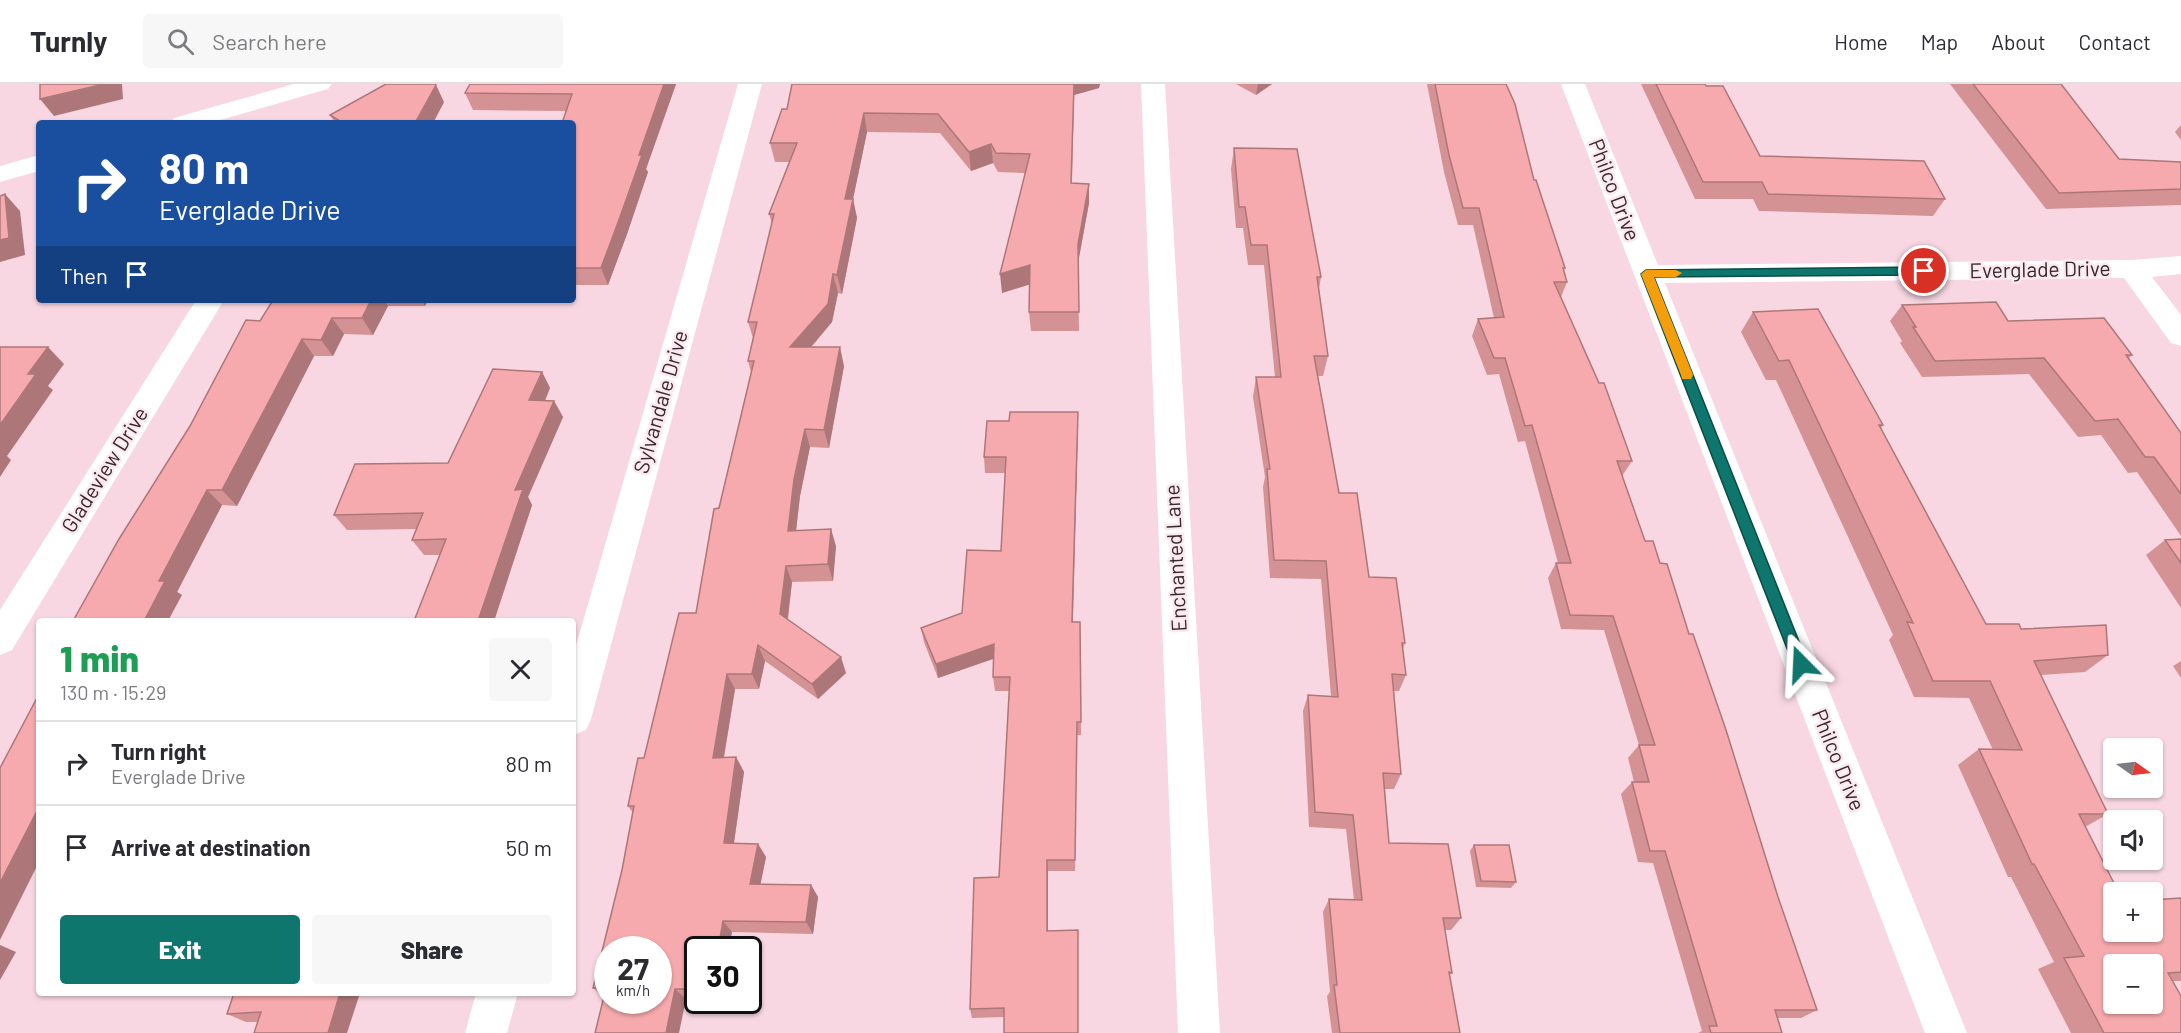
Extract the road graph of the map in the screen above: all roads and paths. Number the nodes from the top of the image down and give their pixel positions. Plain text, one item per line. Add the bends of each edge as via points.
1 (320, 84) edge
2 (750, 84) edge
3 (1153, 84) edge
4 (1573, 84) edge
5 (268, 99) junction
6 (194, 120) edge
7 (276, 120) edge
8 (36, 164) edge
9 (0, 174) edge
10 (2181, 265) edge
11 (2132, 269) junction
12 (1646, 274) junction
13 (208, 303) edge
14 (2181, 336) edge
15 (0, 640) edge
16 (576, 708) edge
17 (496, 996) edge
18 (486, 1033) edge
19 (1199, 1033) edge
20 (1946, 1033) edge

1 - 5 street
2 - 16 street, Sylvandale Drive
3 - 19 street, Enchanted Lane
4 - 12 street, Philco Drive
5 - 6 street
5 - 7 street
8 - 9 street
10 - 11 street, Everglade Drive
11 - 12 street, Everglade Drive
11 - 14 street
12 - 20 street, Philco Drive
13 - 15 street, Gladeview Drive
17 - 18 street

